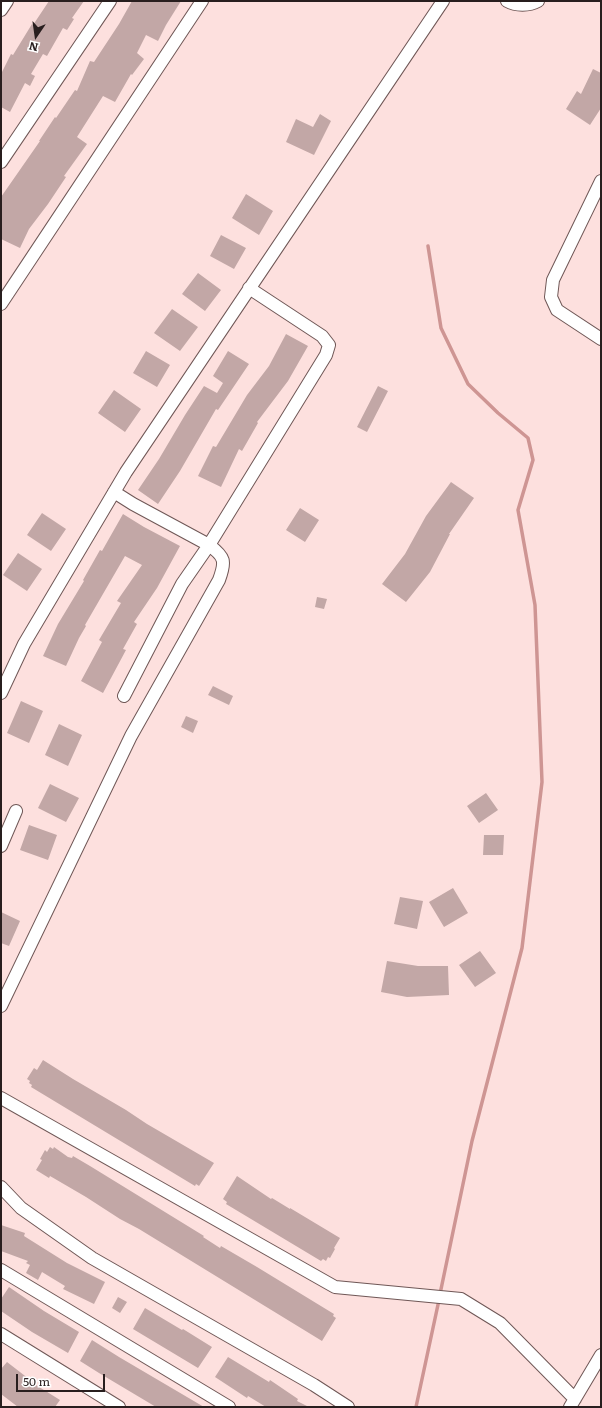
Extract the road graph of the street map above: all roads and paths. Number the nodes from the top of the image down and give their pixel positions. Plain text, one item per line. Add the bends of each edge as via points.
1 (7, 1) edge
2 (110, 1) edge
3 (202, 1) edge
4 (443, 1) edge
5 (507, 1) edge
6 (538, 1) edge
7 (1, 10) edge
8 (1, 162) edge
9 (601, 181) edge
10 (249, 288) junction
11 (1, 304) edge
12 (601, 339) edge
13 (114, 492) junction
14 (209, 545) junction
15 (1, 692) edge
16 (124, 696) dead end
17 (16, 812) dead end
18 (1, 846) edge
19 (1, 1006) edge
20 (1, 1098) edge
21 (1, 1187) edge
22 (1, 1270) edge
23 (1, 1334) edge
24 (601, 1354) edge
25 (573, 1403) edge
26 (119, 1407) edge
27 (229, 1407) edge
28 (348, 1407) edge

1 - 7 street
2 - 8 street
3 - 11 street
4 - 10 street
5 - 6 street via 515,5
9 - 12 street via 553,280 551,297 556,310
10 - 13 street
10 - 14 street via 322,336 329,345 326,355
13 - 14 street
13 - 15 street via 24,644
14 - 16 street via 182,584
14 - 19 street via 223,558 224,567 219,580 131,736
17 - 18 street
20 - 25 street via 335,1287 461,1299 500,1323
21 - 28 street via 21,1208 92,1258
22 - 27 street
23 - 26 street
24 - 25 street

